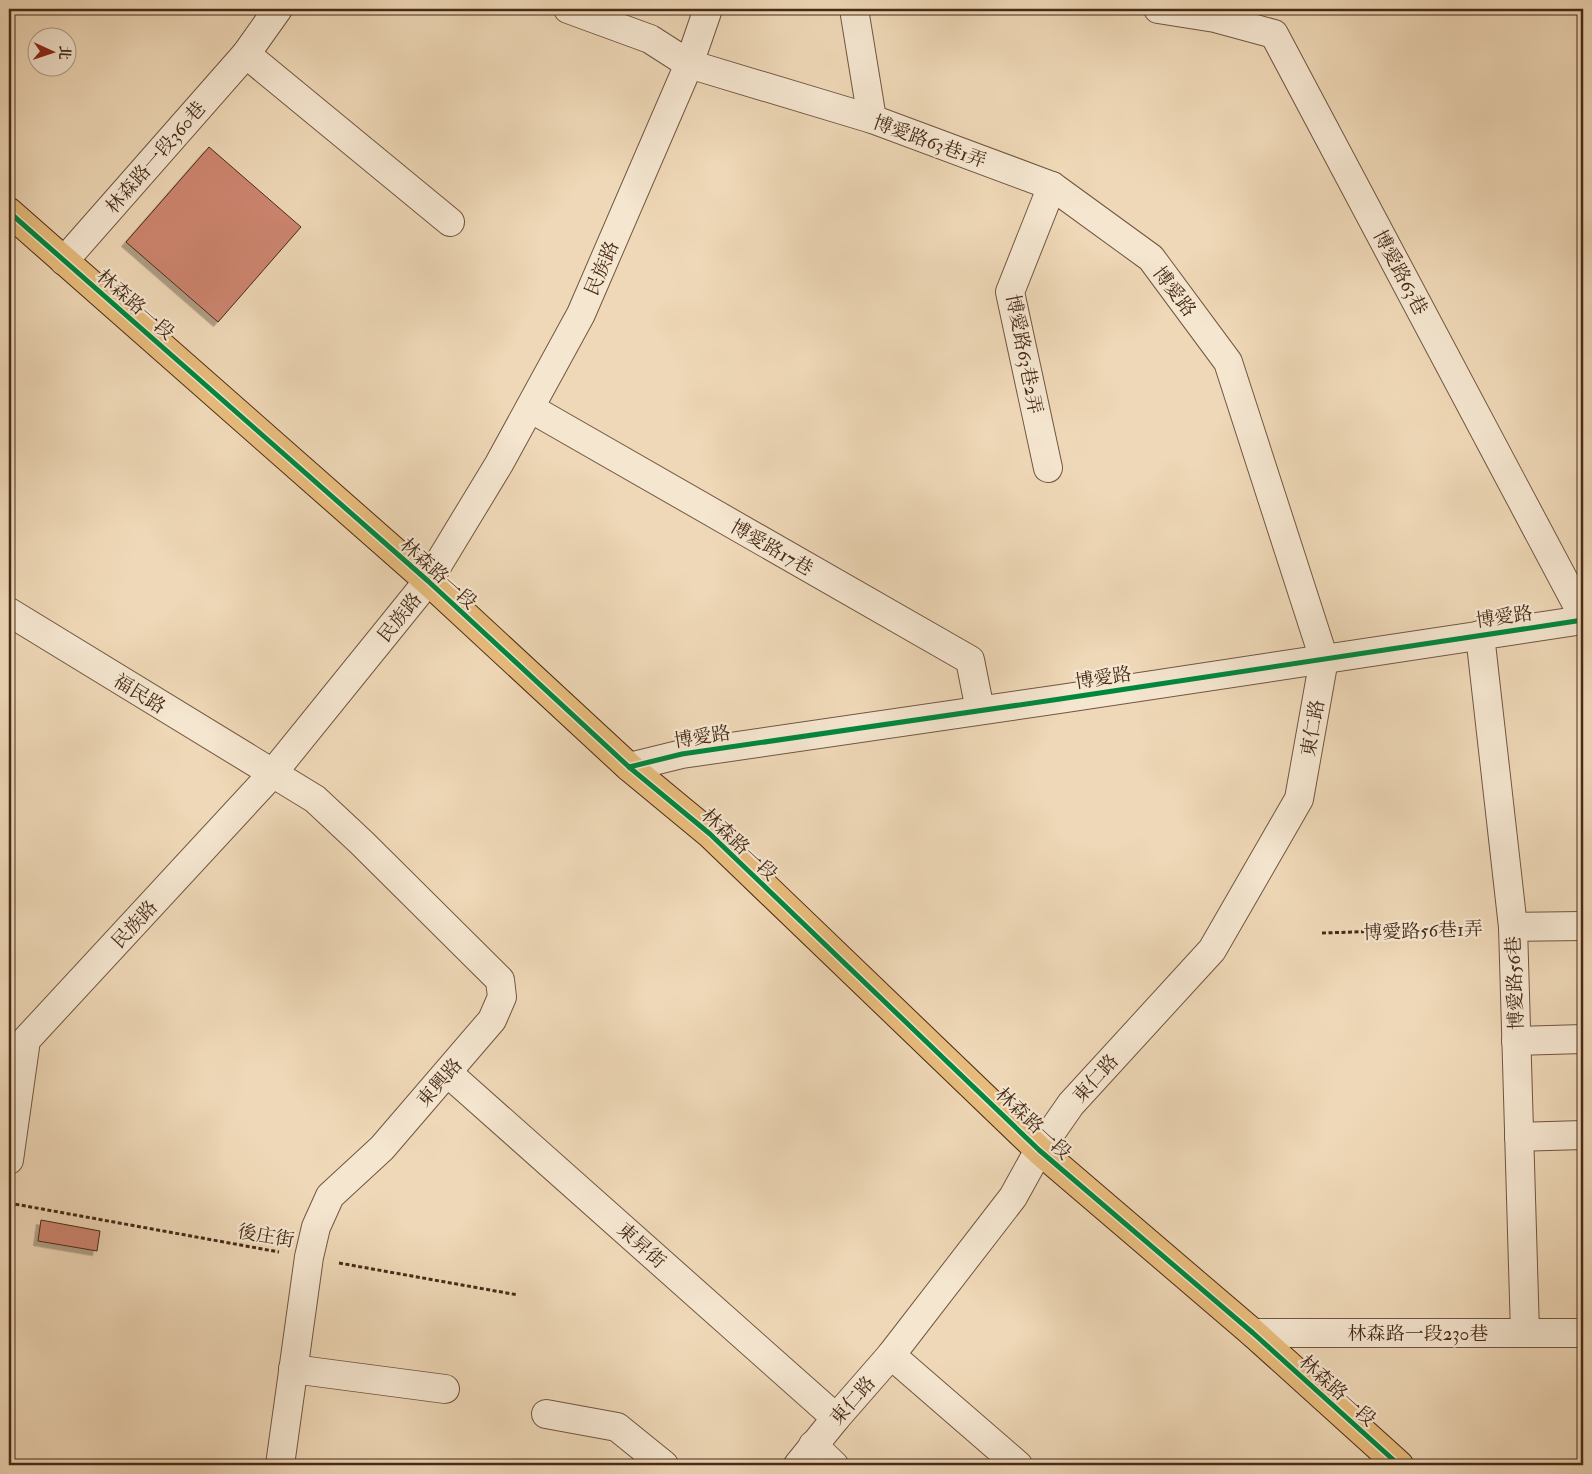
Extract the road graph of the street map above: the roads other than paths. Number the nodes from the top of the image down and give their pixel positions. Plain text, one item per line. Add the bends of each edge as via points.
1 (278, 9) edge
2 (568, 9) edge
3 (708, 9) edge
4 (854, 9) edge
5 (1158, 9) edge
6 (246, 54) junction
7 (689, 64) junction
8 (872, 119) junction
9 (1052, 186) junction
10 (11, 220) edge
11 (450, 222) dead end
12 (1151, 258) joint
13 (64, 261) junction
14 (530, 408) junction
15 (1048, 468) dead end
16 (428, 581) junction
17 (9, 612) edge
18 (1583, 618) edge
19 (1480, 635) junction
20 (1324, 659) junction
21 (980, 710) junction
22 (629, 767) junction
23 (272, 774) junction
24 (1583, 926) edge
25 (1513, 927) junction
26 (18, 1039) edge
27 (1583, 1039) edge
28 (1516, 1041) junction
29 (448, 1073) junction
30 (1583, 1135) edge
31 (1519, 1137) junction
32 (1039, 1150) junction
33 (9, 1160) edge
34 (1253, 1333) junction
35 (1525, 1333) junction
36 (1583, 1333) edge
37 (891, 1355) junction
38 (293, 1369) junction
39 (444, 1389) dead end
40 (546, 1414) dead end
41 (836, 1418) junction
42 (805, 1455) edge
43 (280, 1465) edge
44 (664, 1465) edge
45 (834, 1465) edge
46 (1018, 1465) edge
47 (1399, 1465) edge

1 - 6 street, 林森路一段360巷
2 - 7 street via 650,39
3 - 7 street, 民族路
4 - 8 street
5 - 18 street, 博愛路63巷 via 1215,18 1274,34
6 - 11 street
6 - 13 street, 林森路一段360巷
7 - 8 street, 博愛路63巷1弄
7 - 14 street, 民族路 via 582,314
8 - 9 street, 博愛路63巷1弄
9 - 12 street, 博愛路63巷1弄
9 - 15 street, 博愛路63巷2弄 via 1010,292
10 - 13 main road, 林森路一段
12 - 20 street, 博愛路 via 1228,362
13 - 16 main road, 林森路一段
14 - 16 street, 民族路
14 - 21 street, 博愛路17巷 via 970,660
16 - 22 main road, 林森路一段
16 - 23 street, 民族路
17 - 23 street, 福民路
18 - 19 street, 博愛路
19 - 20 street, 博愛路
19 - 25 street, 博愛路56巷
20 - 21 street, 博愛路
20 - 32 street, 東仁路 via 1299,800 1212,950 1071,1104
21 - 22 street, 博愛路 via 682,754
22 - 32 main road, 林森路一段 via 710,834
23 - 26 street, 民族路
23 - 29 street, 東興路 via 315,799 500,980 502,997 492,1020
24 - 25 street
25 - 28 street, 博愛路56巷
26 - 33 street, 民族路
27 - 28 street
28 - 31 street, 博愛路56巷
29 - 38 street, 東興路 via 382,1148 330,1196 316,1227 309,1257
29 - 41 street, 東昇街
30 - 31 street
31 - 35 street, 博愛路56巷
32 - 34 main road, 林森路一段
32 - 37 street, 東仁路 via 1012,1197
34 - 35 street, 林森路一段230巷
34 - 47 main road, 林森路一段
35 - 36 street, 林森路一段230巷
37 - 41 street, 東仁路
37 - 46 street
38 - 39 street
38 - 43 street, 東興路
40 - 44 street via 616,1427
41 - 42 street, 東仁路
42 - 45 street

